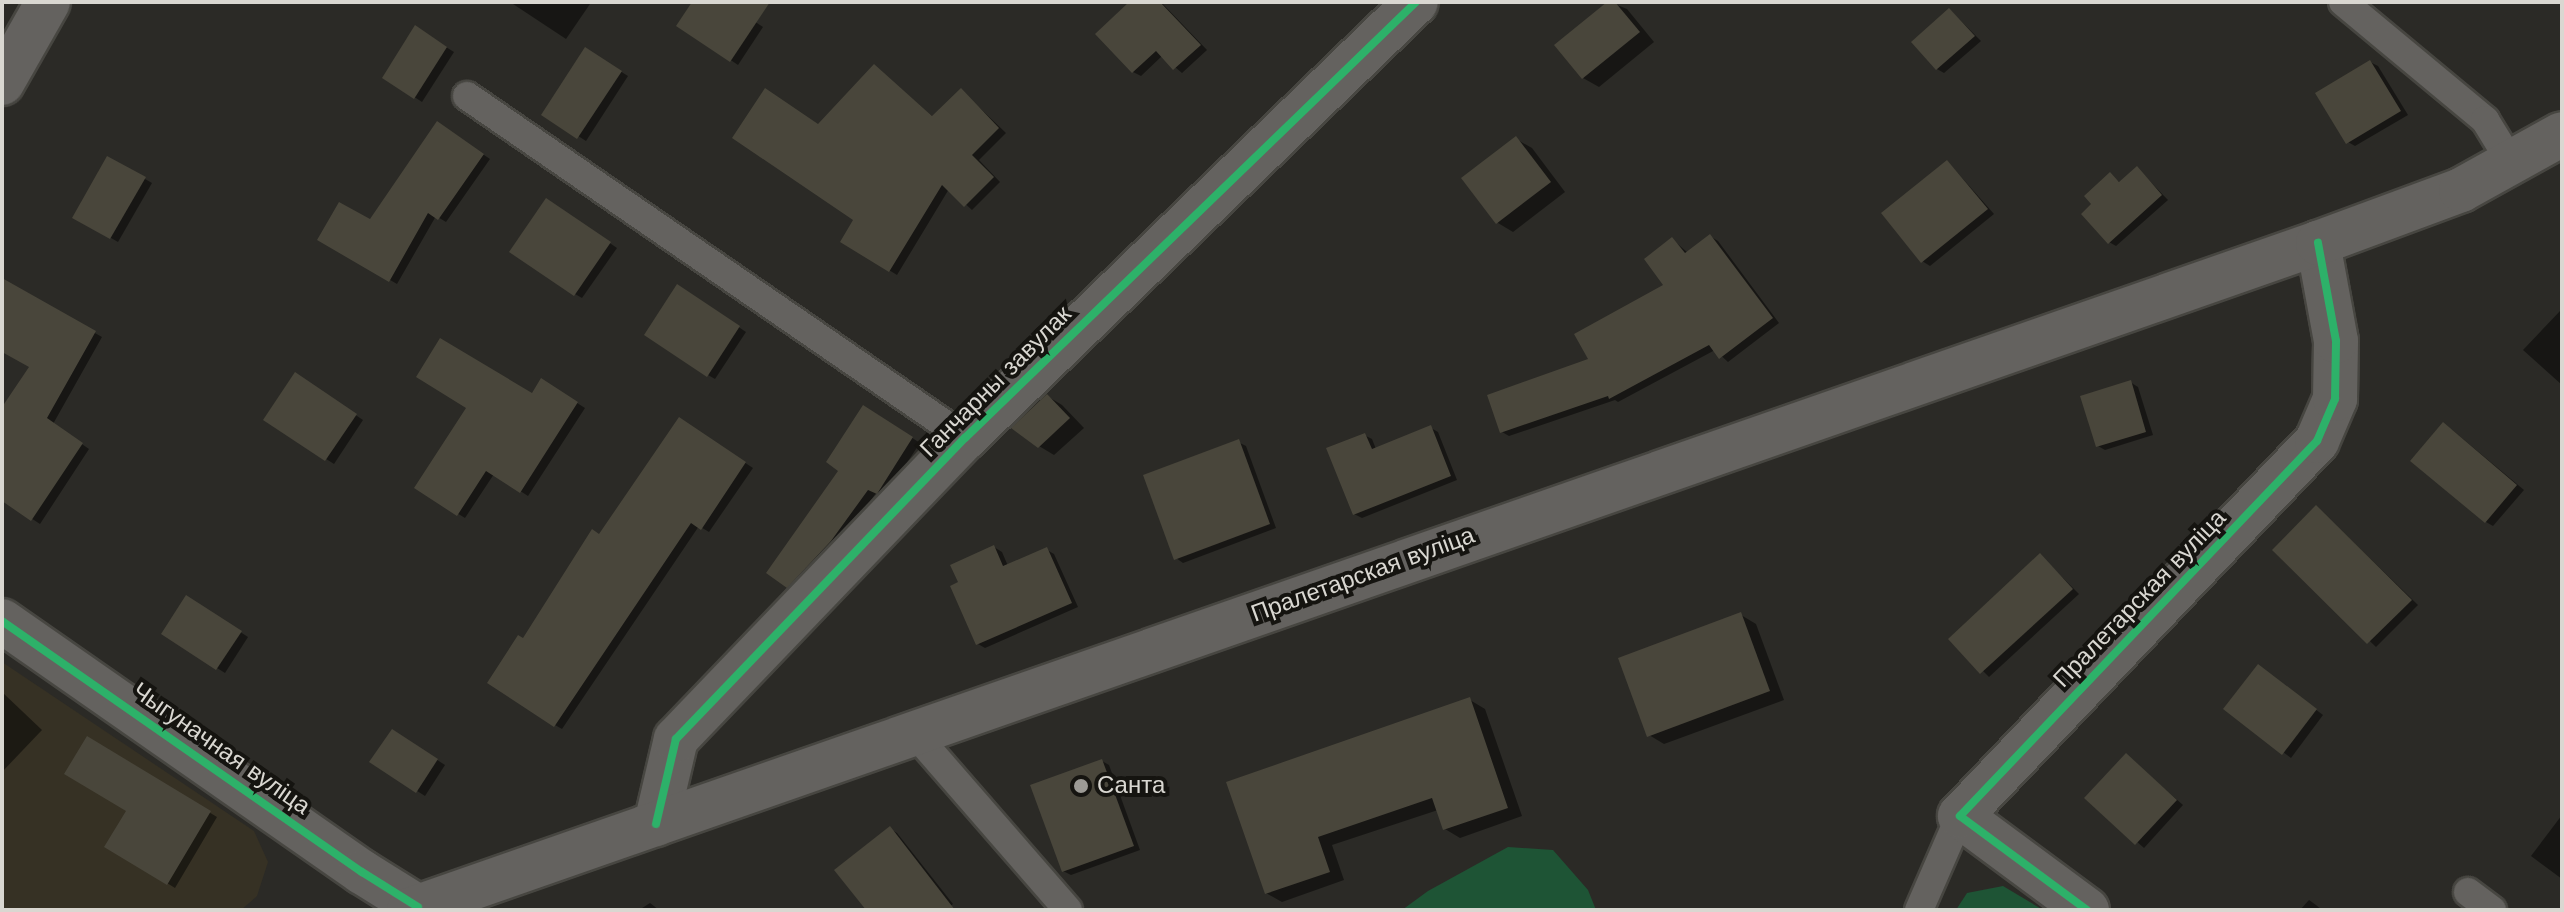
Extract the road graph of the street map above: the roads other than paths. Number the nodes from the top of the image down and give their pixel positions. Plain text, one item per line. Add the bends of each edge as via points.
1 (48, 2) edge
2 (1416, 2) edge
3 (2343, 2) edge
4 (2, 83) edge
5 (467, 96) dead end
6 (2562, 134) edge
7 (2512, 164) junction
8 (2318, 243) junction
9 (965, 438) junction
10 (2, 621) edge
11 (915, 734) junction
12 (1960, 816) junction
13 (656, 824) junction
14 (2468, 892) dead end
15 (414, 908) edge
16 (1068, 910) edge
17 (1919, 910) edge
18 (2087, 910) edge
19 (2492, 910) edge

1 - 4 street
2 - 9 street, Ганчарны завулак
3 - 7 lane via 2485,120
5 - 9 lane
6 - 7 street, Пралетарская вуліца
7 - 8 street, Пралетарская вуліца via 2461,190
8 - 11 street, Пралетарская вуліца
8 - 12 street, Пралетарская вуліца via 2336,341 2335,399 2317,441
9 - 13 street, Ганчарны завулак via 676,739
10 - 15 street, Чыгуначная вуліца
11 - 13 street, Пралетарская вуліца
11 - 16 lane
12 - 17 lane
12 - 18 street
13 - 15 street, Пралетарская вуліца
14 - 19 lane

